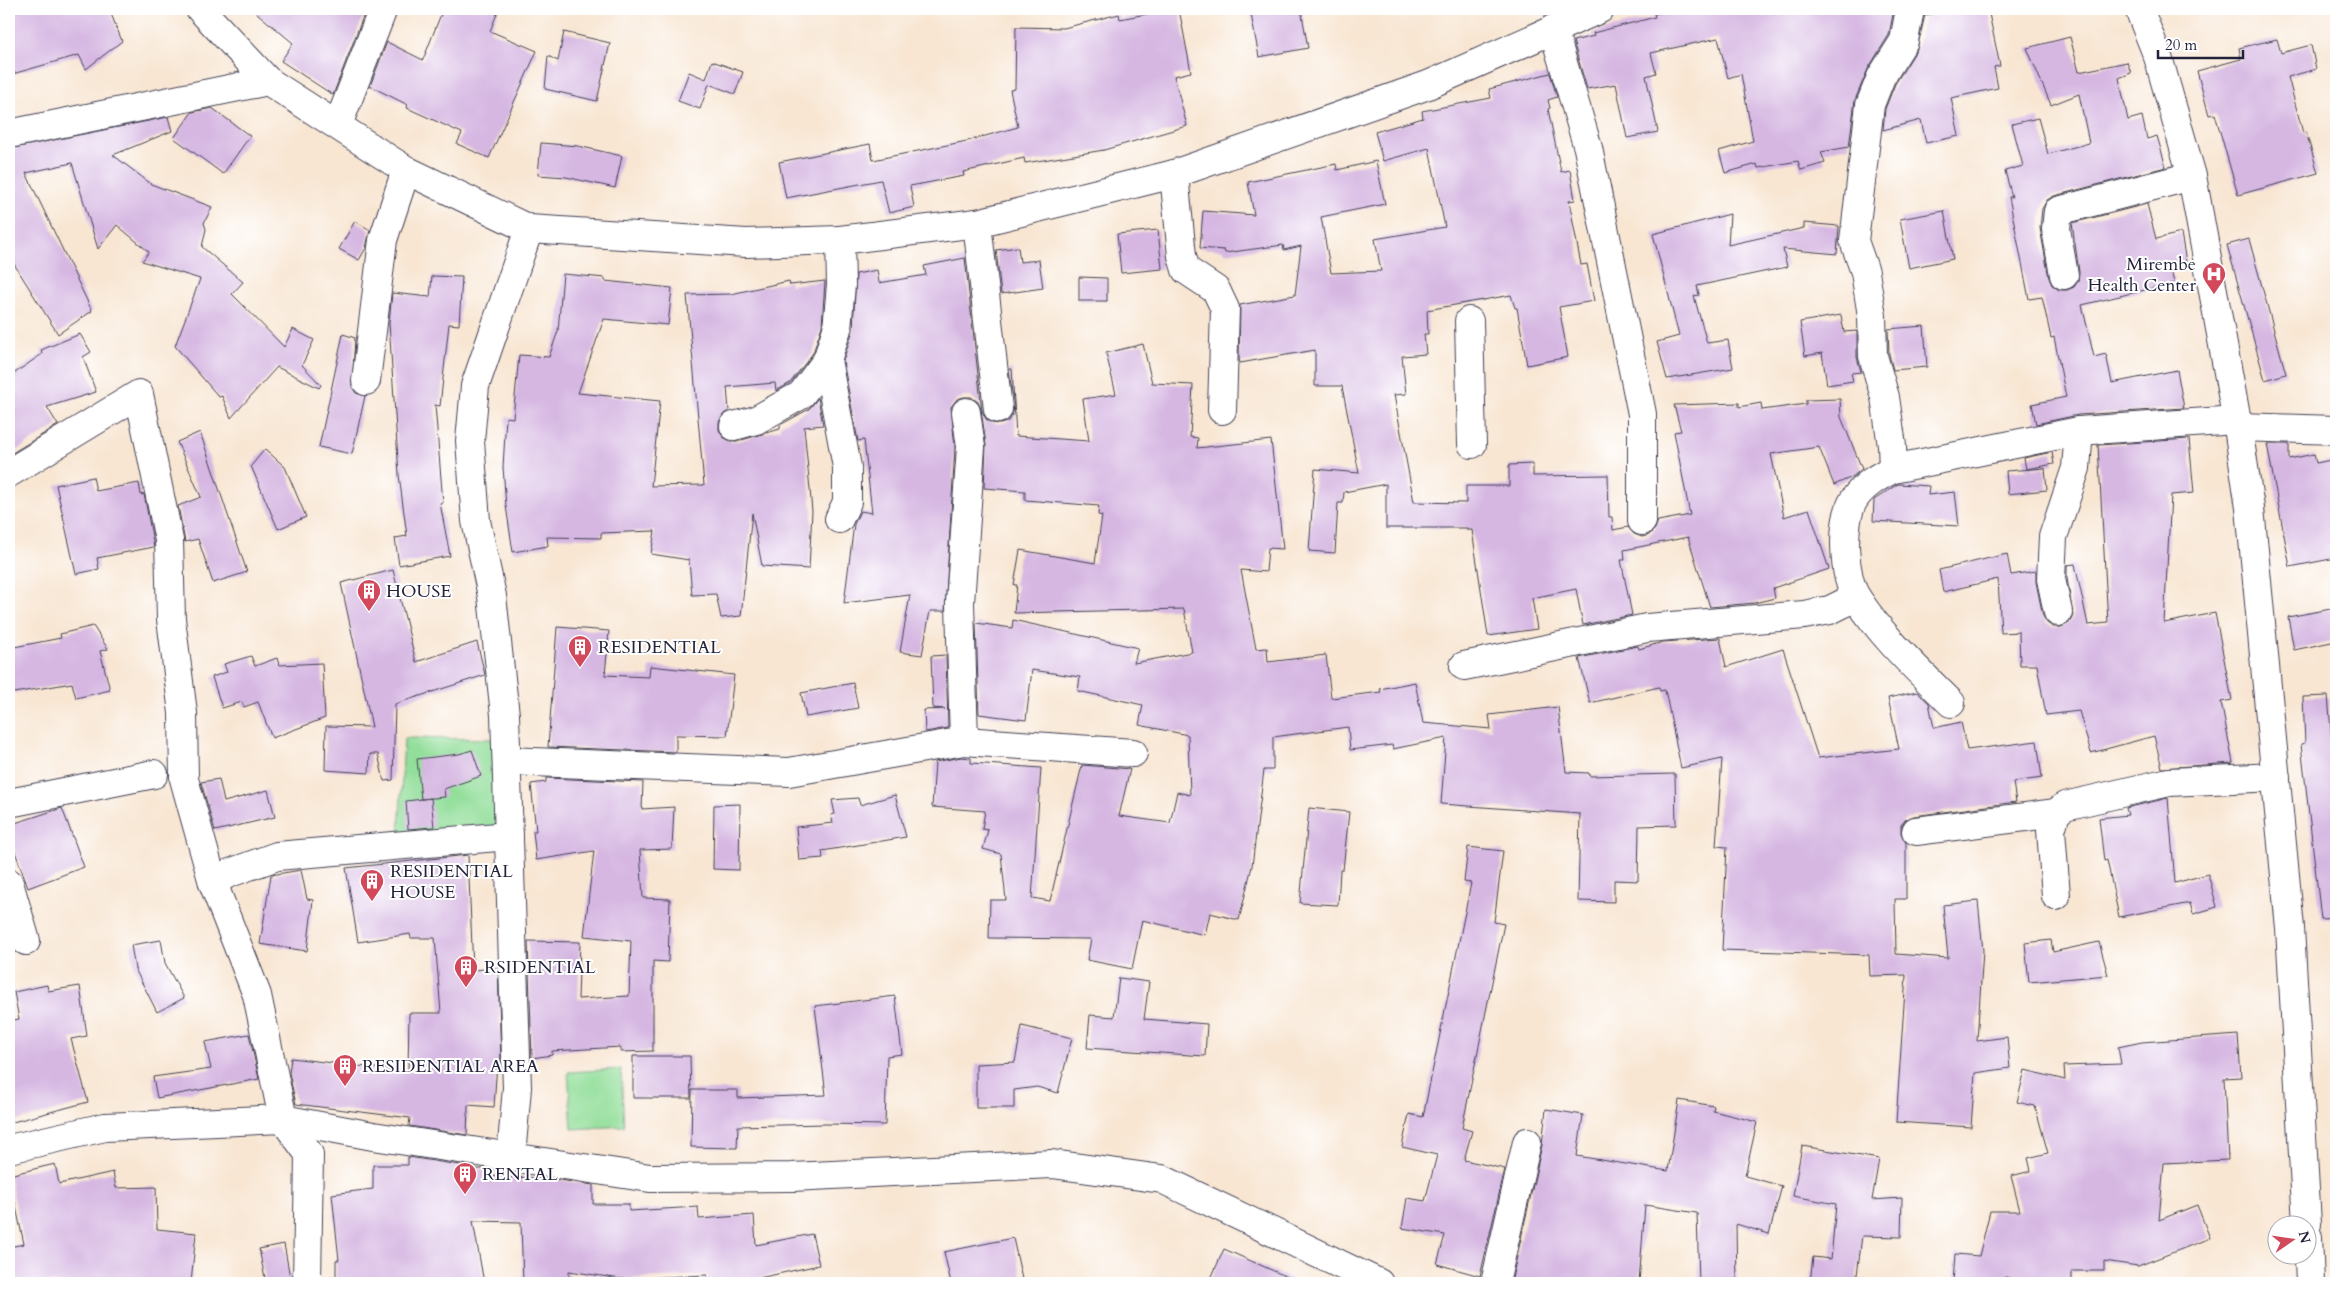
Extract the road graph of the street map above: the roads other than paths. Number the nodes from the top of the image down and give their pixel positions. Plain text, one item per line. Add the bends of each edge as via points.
1 (200, 9) edge
2 (383, 9) edge
3 (1600, 9) edge
4 (1910, 9) edge
5 (2139, 9) edge
6 (1553, 29) junction
7 (268, 81) junction
8 (338, 125) junction
9 (9, 134) edge
10 (406, 170) junction
11 (1174, 174) junction
12 (2192, 176) junction
13 (977, 223) junction
14 (528, 230) junction
15 (840, 240) junction
16 (2064, 275) dead end
17 (1469, 321) dead end
18 (827, 360) junction
19 (366, 381) dead end
20 (998, 409) dead end
21 (1222, 410) dead end
22 (966, 412) dead end
23 (2237, 423) junction
24 (734, 426) dead end
25 (2336, 430) edge
26 (2079, 431) junction
27 (1472, 444) dead end
28 (1893, 469) junction
29 (9, 473) edge
30 (839, 519) dead end
31 (1642, 521) dead end
32 (1856, 597) junction
33 (2058, 612) dead end
34 (1464, 666) dead end
35 (1952, 703) dead end
36 (964, 741) junction
37 (1133, 753) dead end
38 (507, 762) junction
39 (154, 774) dead end
40 (2276, 777) junction
41 (9, 803) edge
42 (2056, 812) junction
43 (1916, 831) dead end
44 (509, 836) junction
45 (9, 883) edge
46 (213, 883) junction
47 (2056, 896) dead end
48 (26, 941) dead end
49 (283, 1119) junction
50 (1527, 1142) dead end
51 (9, 1149) edge
52 (511, 1156) junction
53 (2306, 1214) edge
54 (2309, 1264) edge
55 (307, 1283) edge
56 (1379, 1283) edge
57 (1495, 1283) edge
58 (2310, 1283) edge

1 - 7 street
2 - 8 street
3 - 6 street
4 - 28 street via 1904,41 1881,77 1870,105 1854,241 1865,272 1872,316 1873,356 1885,397
5 - 12 street via 2158,57
6 - 11 street via 1428,85
6 - 31 street via 1588,148 1642,414
7 - 8 street
7 - 9 street
8 - 10 street
10 - 14 street
10 - 19 street via 383,240
11 - 13 street
11 - 21 street via 1186,270 1216,290 1225,309
12 - 16 street via 2058,211 2056,229
12 - 23 street
13 - 15 street
13 - 20 street
14 - 15 street via 746,243
14 - 38 street via 475,386 470,441 476,521 492,596
15 - 18 street via 841,285 837,329
17 - 27 street
18 - 24 street via 801,395 756,420
18 - 30 street via 847,467 847,502
22 - 36 street via 971,447 960,602
23 - 25 street
23 - 26 street
23 - 40 street via 2250,508
26 - 28 street
26 - 33 street via 2076,468 2053,537 2051,579
28 - 32 street via 1868,482 1853,500 1844,542
29 - 46 street via 139,394 169,540 171,619 183,713 184,779
32 - 34 street via 1830,610 1804,615 1647,628
32 - 35 street via 1902,654
36 - 37 street
36 - 38 street via 789,772
38 - 44 street
39 - 41 street
40 - 42 street via 2169,782 2065,806
40 - 53 street via 2290,928
42 - 43 street
42 - 47 street via 2051,830
44 - 46 street via 277,856 227,874
44 - 52 street via 517,1088
45 - 48 street
46 - 49 street via 257,994
49 - 51 street via 104,1127
49 - 52 street
49 - 55 street via 309,1154
50 - 57 street
52 - 56 street via 650,1178 792,1177 1052,1164 1162,1179
54 - 58 street

